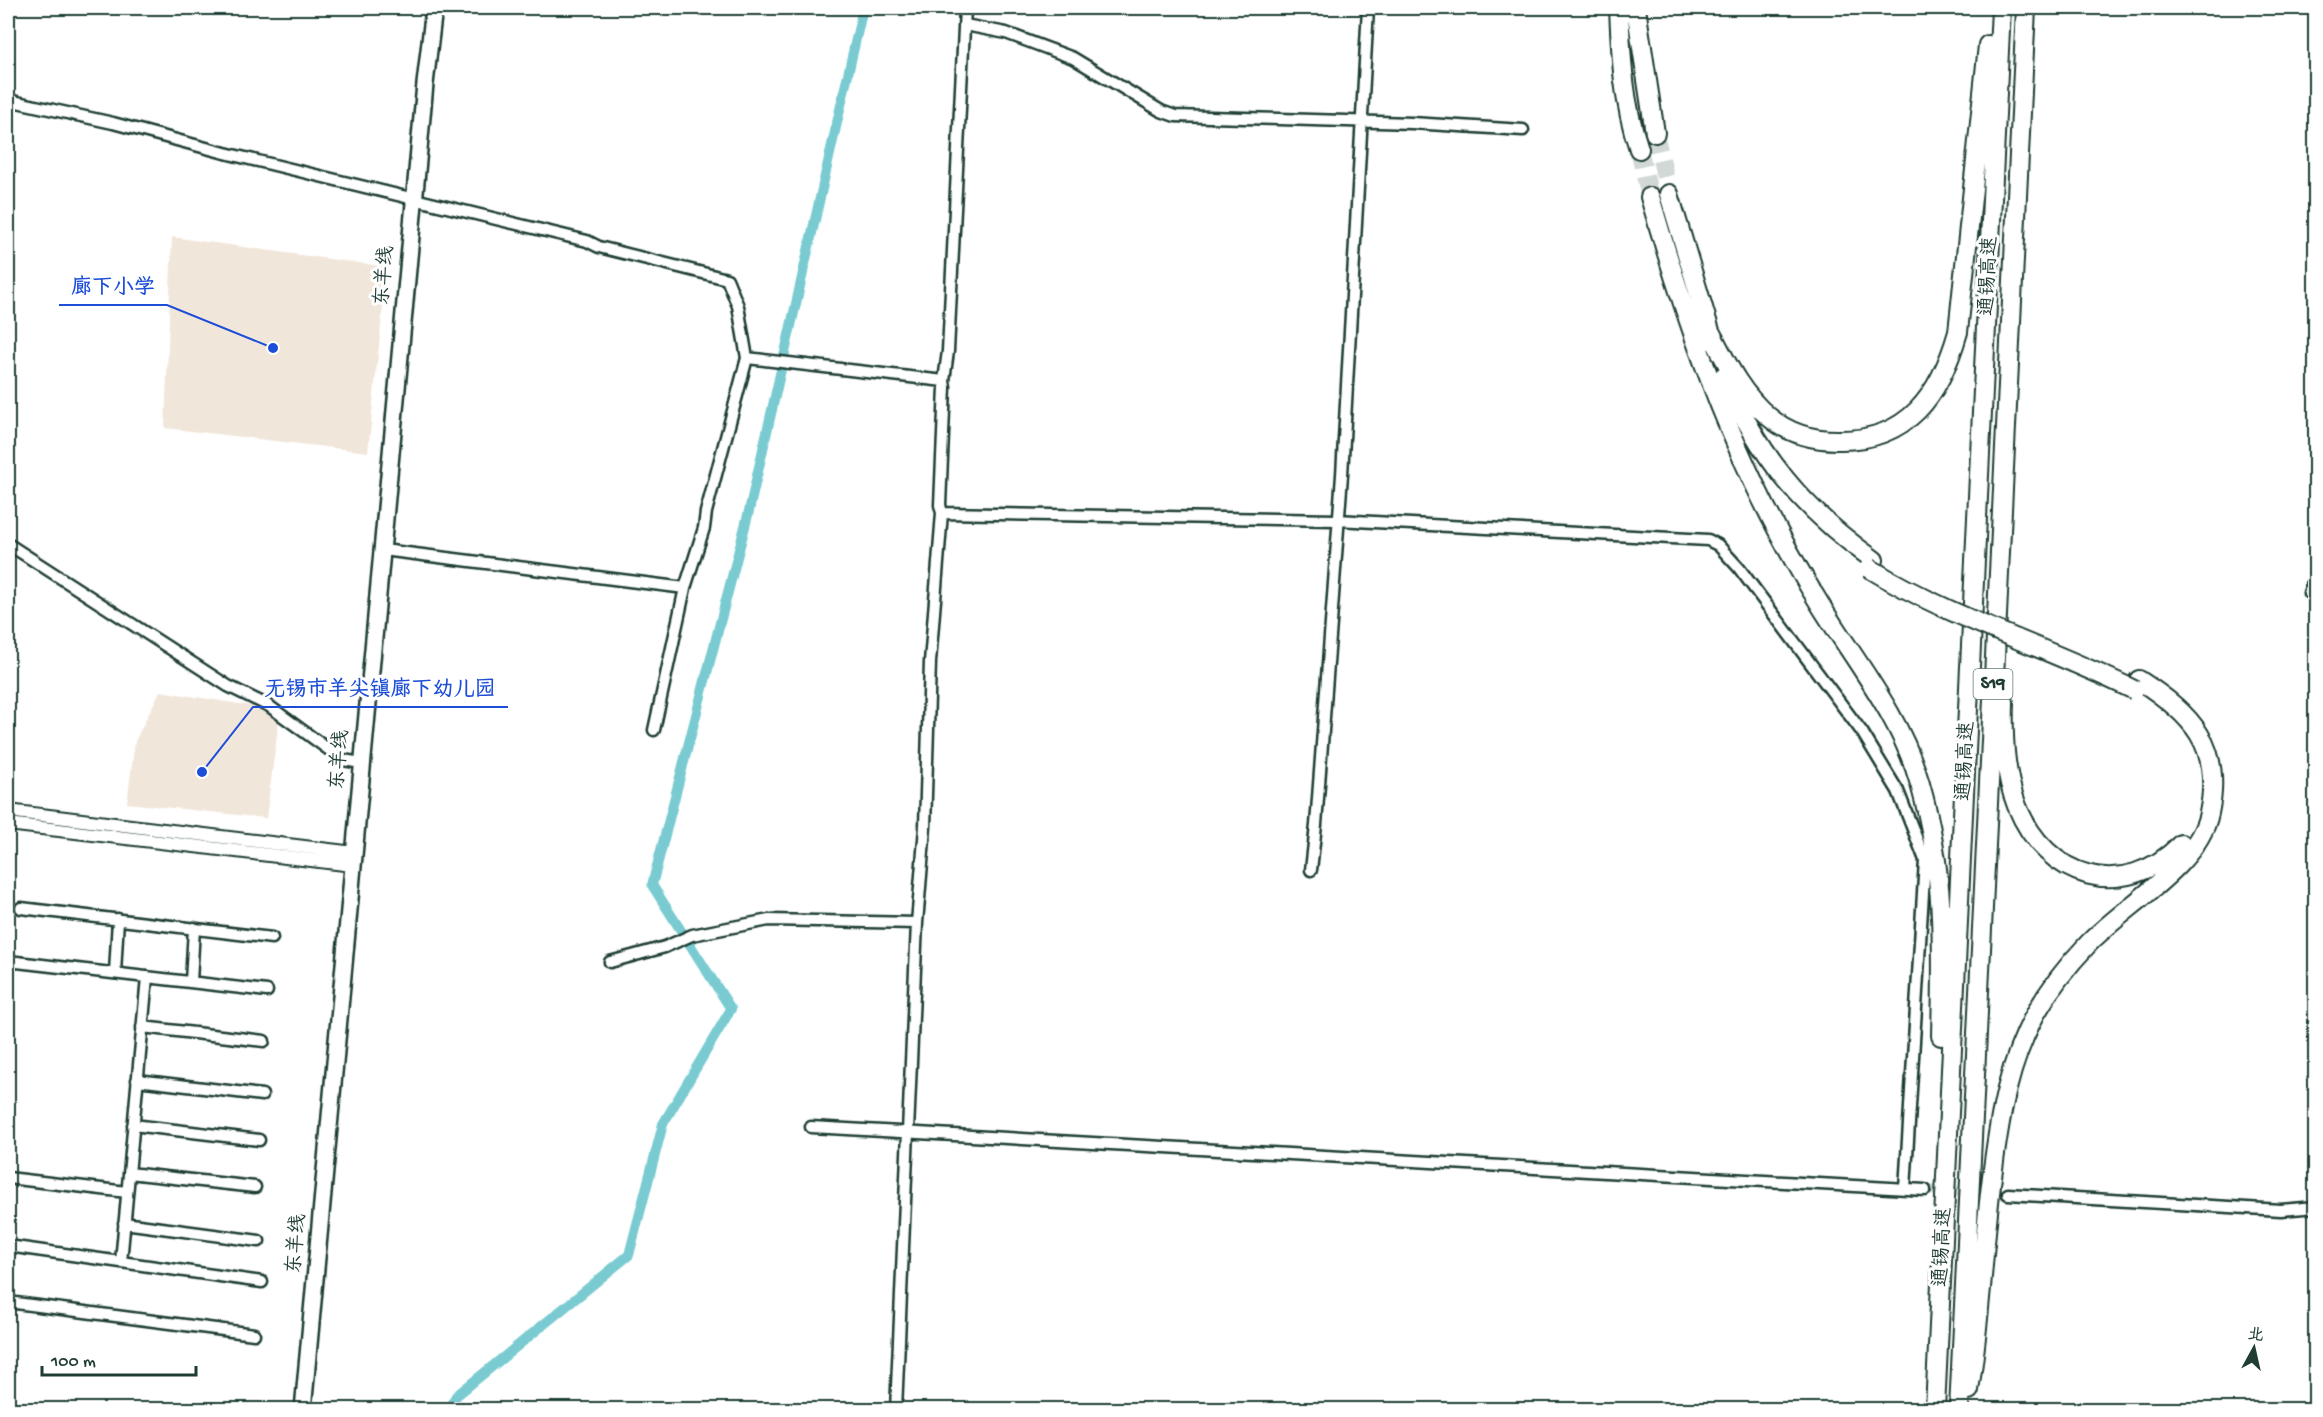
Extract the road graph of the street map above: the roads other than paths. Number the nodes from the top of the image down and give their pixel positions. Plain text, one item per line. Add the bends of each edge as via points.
1 (434, 8) edge
2 (965, 8) edge
3 (1368, 8) edge
4 (1619, 8) edge
5 (1636, 8) edge
6 (1992, 8) edge
7 (2001, 8) edge
8 (2026, 8) edge
9 (965, 24) junction
10 (8, 100) edge
11 (1360, 122) junction
12 (1522, 130) dead end
13 (1655, 133) tunnel mouth
14 (1639, 149) tunnel mouth
15 (1669, 194) tunnel mouth
16 (1650, 196) tunnel mouth
17 (414, 198) junction
18 (1704, 338) junction
19 (747, 358) junction
20 (944, 381) junction
21 (2007, 398) junction
22 (942, 513) junction
23 (1337, 520) junction
24 (8, 544) edge
25 (383, 550) junction
26 (2316, 573) edge
27 (685, 588) junction
28 (2316, 596) edge
29 (2137, 685) junction
30 (654, 730) dead end
31 (362, 763) junction
32 (8, 811) edge
33 (8, 824) edge
34 (354, 859) junction
35 (1311, 870) dead end
36 (21, 908) dead end
37 (118, 919) junction
38 (916, 923) junction
39 (194, 928) junction
40 (272, 938) dead end
41 (8, 961) edge
42 (610, 962) dead end
43 (115, 974) junction
44 (147, 977) junction
45 (191, 982) junction
46 (267, 991) dead end
47 (142, 1027) junction
48 (264, 1041) dead end
49 (137, 1080) junction
50 (262, 1095) dead end
51 (133, 1125) junction
52 (811, 1126) dead end
53 (908, 1132) junction
54 (259, 1140) dead end
55 (129, 1173) junction
56 (8, 1178) edge
57 (255, 1186) dead end
58 (1905, 1189) junction
59 (1925, 1190) tunnel mouth
60 (127, 1192) junction
61 (2008, 1194) tunnel mouth
62 (2316, 1207) edge
63 (124, 1223) junction
64 (259, 1241) dead end
65 (8, 1246) edge
66 (1943, 1249) junction
67 (121, 1262) junction
68 (262, 1282) dead end
69 (8, 1302) edge
70 (254, 1335) dead end
71 (1967, 1361) junction
72 (303, 1410) edge
73 (896, 1410) edge
74 (1935, 1410) edge
75 (1959, 1410) edge
76 (1966, 1410) edge

1 - 17 main road, 东羊线
2 - 9 street
3 - 11 street
4 - 14 highway via 1622,76
5 - 13 highway
6 - 18 highway via 1958,332 1943,376 1920,408 1904,422 1869,438 1850,441 1804,436 1777,423 1754,402
7 - 66 highway, 通锡高速 / S19
8 - 21 highway, 通锡高速 / S19
9 - 11 street via 1006,33 1073,58 1175,116
9 - 20 street
10 - 17 street
11 - 12 street
11 - 23 street
15 - 18 highway
16 - 18 highway via 1673,277
17 - 19 street via 727,279 738,306
17 - 25 main road, 东羊线
18 - 29 highway via 1749,428 1785,481 1871,564 2109,665
18 - 66 highway via 1725,418 1778,532 1892,717 1919,782 1936,848 1943,939
19 - 20 street
19 - 27 street
20 - 22 street
21 - 29 highway via 2004,721 2010,784 2026,826 2041,845 2058,860 2096,877 2134,875 2168,858 2192,830 2203,796 2200,756 2191,737 2178,719
21 - 71 highway, 通锡高速 / S19
22 - 23 street
22 - 38 street
23 - 35 street
23 - 58 street via 1708,540 1739,568 1862,732 1898,791 1925,860
24 - 31 street via 228,686 268,706 344,760
25 - 27 street
25 - 31 main road, 东羊线
26 - 28 street via 2309,593
27 - 30 street
29 - 71 highway via 2167,698 2186,715 2202,738 2212,776 2209,815 2190,852 2070,965 2049,991 2022,1040 2010,1073 1997,1134
31 - 34 main road, 东羊线
32 - 34 street
33 - 34 street
34 - 72 main road, 东羊线
36 - 37 street
37 - 39 street
37 - 43 street
38 - 42 street via 769,920 692,935
38 - 53 street
39 - 40 street
39 - 45 street
41 - 43 street
43 - 44 street
44 - 45 street
44 - 47 street
45 - 46 street
47 - 48 street
47 - 49 street
49 - 50 street
49 - 51 street
51 - 54 street
51 - 55 street
52 - 53 street
53 - 58 street
53 - 73 street
55 - 57 street
55 - 60 street
56 - 60 street
58 - 59 street
60 - 63 street
61 - 62 street via 2281,1210
63 - 64 street
63 - 67 street
65 - 67 street
66 - 74 highway, 通锡高速 / S19
67 - 68 street
69 - 70 street
71 - 75 highway, 通锡高速 / S19
71 - 76 highway

